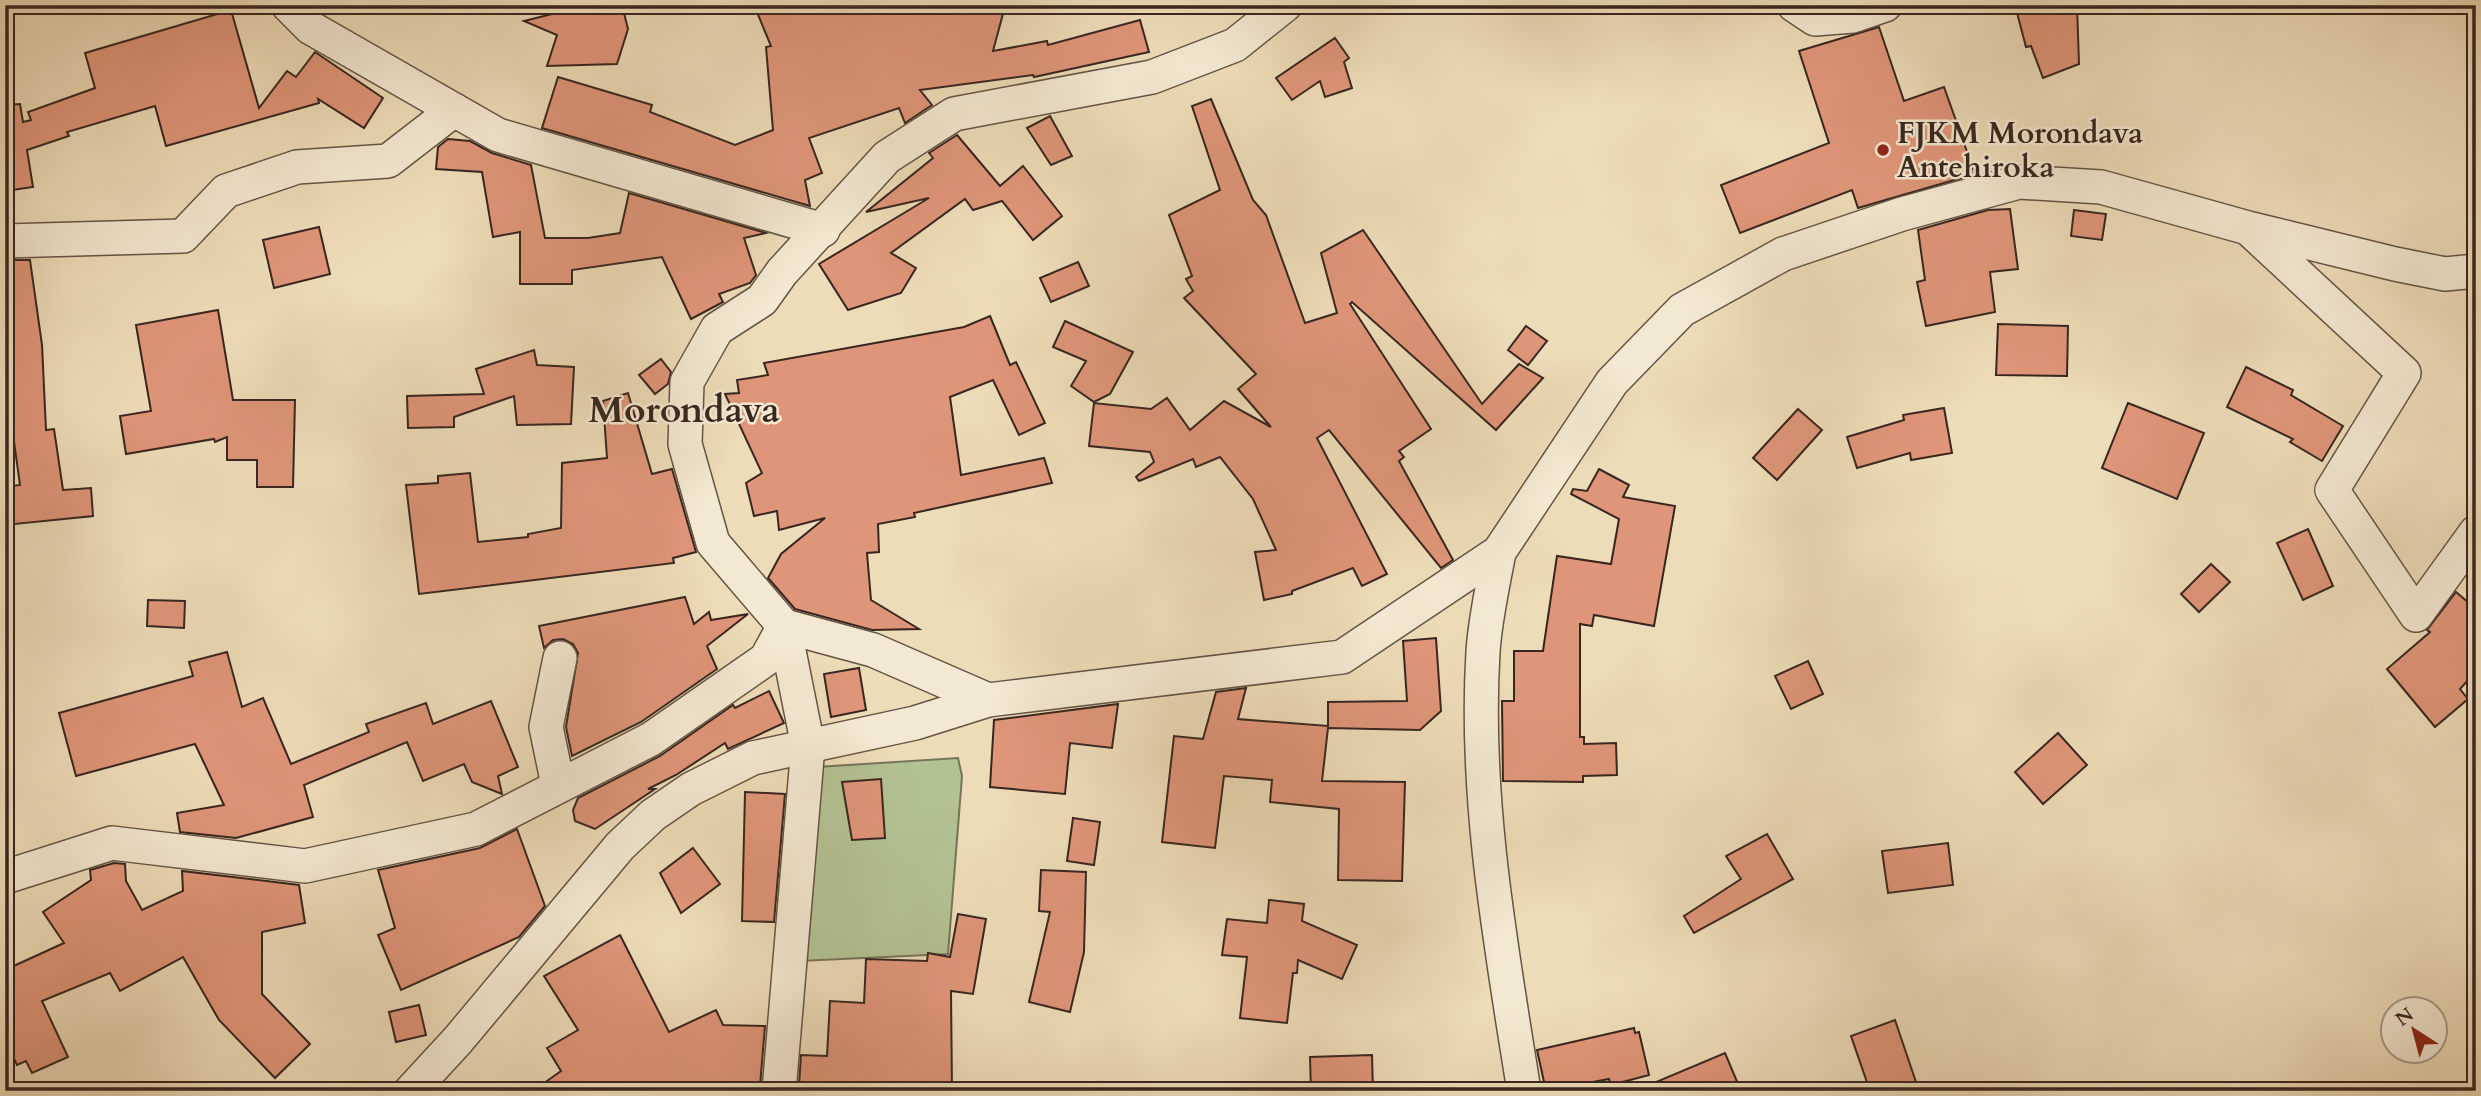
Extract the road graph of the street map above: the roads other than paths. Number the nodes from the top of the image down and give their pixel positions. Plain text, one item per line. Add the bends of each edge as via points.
1 (288, 5) edge
2 (1285, 5) edge
3 (1794, 5) edge
4 (1885, 5) edge
5 (454, 110) junction
6 (2248, 228) junction
7 (822, 230) junction
8 (5, 241) edge
9 (2476, 271) edge
10 (2476, 532) edge
11 (1499, 552) junction
12 (784, 626) junction
13 (560, 658) dead end
14 (988, 700) junction
15 (808, 746) junction
16 (558, 785) junction
17 (5, 877) edge
18 (411, 1091) edge
19 (779, 1091) edge
20 (1524, 1091) edge

1 - 5 street via 311,28
2 - 7 street via 1235,45 1152,77 954,114 887,157
3 - 4 street via 1815,19 1853,16
5 - 7 street via 498,135
5 - 8 street via 388,161 297,167 226,191 183,236
6 - 9 street via 2445,274
6 - 10 street via 2404,373 2332,490 2416,615
6 - 11 street via 2101,187 2019,182 1902,214 1783,254 1682,310 1612,382
7 - 12 street via 762,300 717,329 687,382 685,444 713,543
11 - 14 street via 1342,657
11 - 20 street via 1483,650 1481,743 1494,911
12 - 14 street via 873,650
12 - 15 street
12 - 16 street via 766,659 650,738
13 - 16 street via 546,727
14 - 15 street via 915,723
15 - 18 street via 753,758 691,789 653,815 620,846
15 - 19 street
16 - 17 street via 476,829 305,866 112,843

